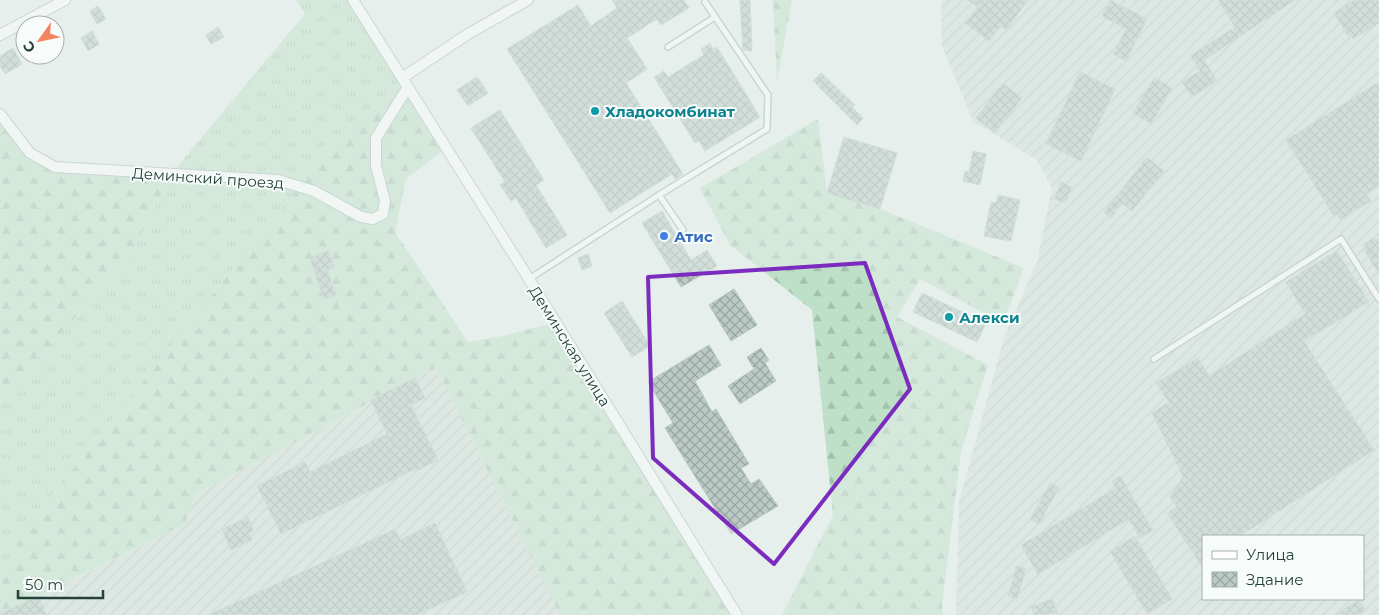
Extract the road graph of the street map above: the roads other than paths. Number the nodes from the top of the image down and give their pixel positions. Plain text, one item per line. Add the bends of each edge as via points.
1 (65, 0) edge
2 (353, 0) edge
3 (528, 0) edge
4 (705, 2) dead end
5 (715, 17) junction
6 (0, 35) edge
7 (668, 47) dead end
8 (402, 78) junction
9 (408, 87) junction
10 (0, 114) edge
11 (659, 195) junction
12 (683, 230) dead end
13 (529, 279) junction
14 (1379, 299) edge
15 (1154, 359) dead end
16 (737, 615) edge

1 - 6 street
2 - 8 street, Деминская улица
3 - 8 street via 468,34
4 - 5 lane
5 - 7 lane
5 - 11 lane via 768,95 767,129
8 - 9 street, Деминская улица
9 - 10 street, Деминский проезд via 376,138 376,166 385,201 383,214 373,220 361,217 314,191 278,180 55,167 30,153
9 - 13 street, Деминская улица
11 - 12 lane
11 - 13 lane
13 - 16 street, Деминская улица
14 - 15 lane via 1340,239

